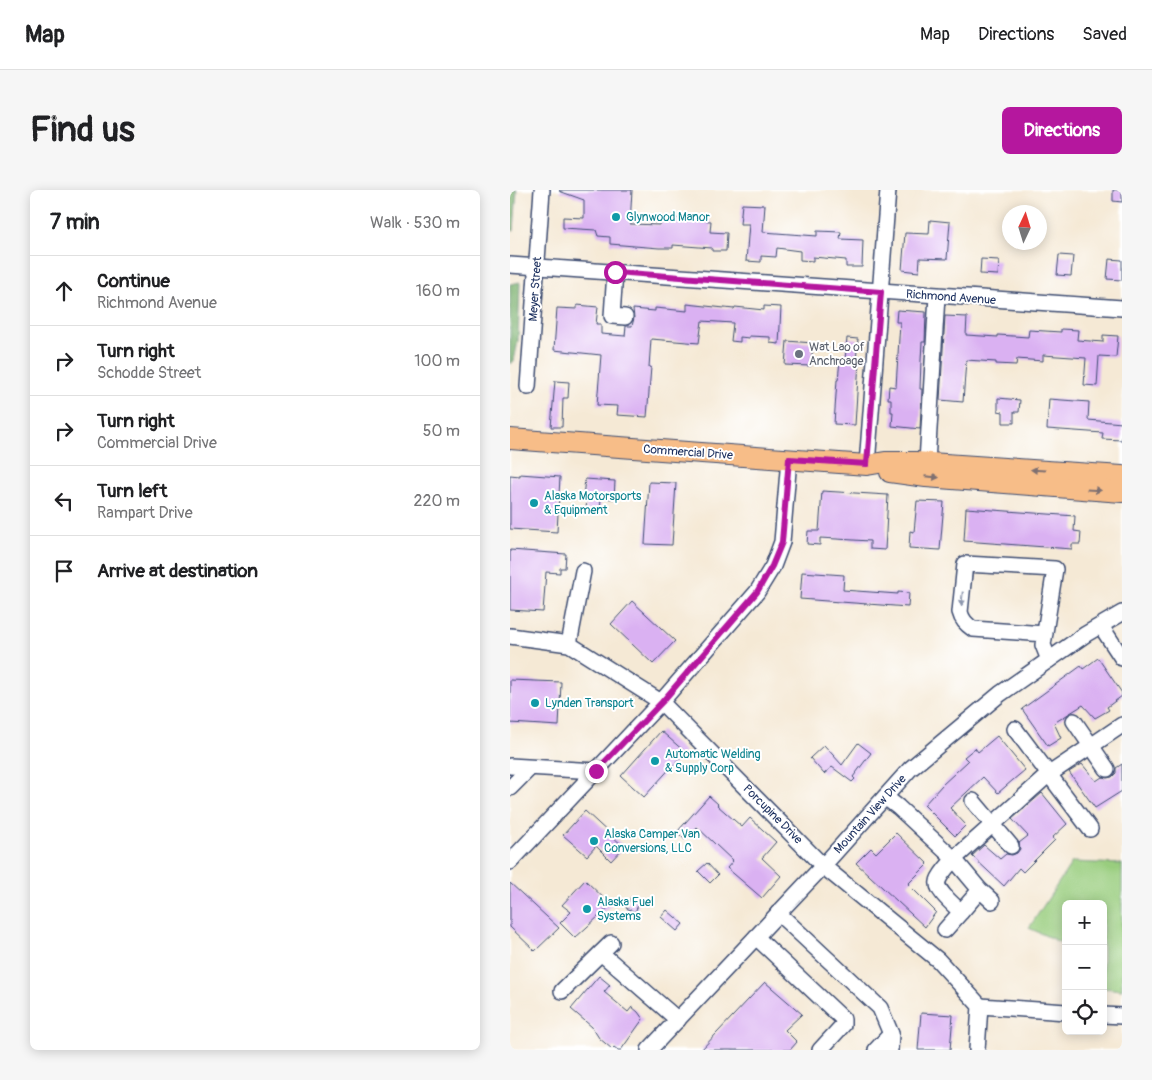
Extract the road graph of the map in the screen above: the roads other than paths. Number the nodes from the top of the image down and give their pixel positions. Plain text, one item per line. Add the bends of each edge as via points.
1 (542, 190) edge
2 (888, 190) edge
3 (510, 265) edge
4 (537, 267) junction
5 (615, 272) junction
6 (881, 292) junction
7 (937, 296) junction
8 (1122, 308) edge
9 (612, 316) dead end
10 (528, 387) dead end
11 (510, 439) edge
12 (789, 459) junction
13 (927, 462) junction
14 (867, 464) junction
15 (1122, 476) edge
16 (1122, 492) edge
17 (583, 571) dead end
18 (1122, 613) edge
19 (1101, 626) junction
20 (1045, 634) junction
21 (510, 636) edge
22 (569, 644) junction
23 (1122, 658) edge
24 (1049, 660) junction
25 (662, 702) junction
26 (1074, 721) dead end
27 (1122, 724) edge
28 (1015, 729) dead end
29 (1092, 746) junction
30 (510, 766) edge
31 (530, 768) junction
32 (1107, 769) dead end
33 (596, 771) junction
34 (1048, 775) junction
35 (510, 788) edge
36 (885, 798) junction
37 (973, 801) dead end
38 (992, 824) junction
39 (1090, 829) dead end
40 (1011, 846) dead end
41 (954, 859) junction
42 (510, 862) edge
43 (824, 866) junction
44 (980, 890) junction
45 (992, 901) dead end
46 (961, 912) junction
47 (778, 913) junction
48 (945, 930) dead end
49 (756, 937) junction
50 (562, 991) dead end
51 (980, 1006) junction
52 (1062, 1012) edge
53 (1107, 1014) edge
54 (1122, 1016) edge
55 (678, 1020) junction
56 (891, 1034) junction
57 (655, 1048) edge
58 (820, 1050) edge
59 (876, 1050) edge
60 (890, 1050) edge
61 (977, 1050) edge

1 - 4 street, Meyer Street
2 - 6 street
3 - 4 street, Richmond Avenue
4 - 5 street, Richmond Avenue
4 - 10 street, Meyer Street
5 - 6 street, Richmond Avenue
5 - 9 street
6 - 7 street, Richmond Avenue
6 - 14 street
7 - 8 street, Richmond Avenue
7 - 13 street
11 - 12 main road, Commercial Drive
12 - 14 main road, Commercial Drive
12 - 25 street via 782,542 772,566 757,592
13 - 14 main road, Commercial Drive
15 -> 13 main road, Commercial Drive
14 -> 16 main road, Commercial Drive via 926,477
17 - 22 street
18 - 19 street, Mountain View Drive
19 - 23 street
19 - 24 street, Mountain View Drive
20 -> 20 street via 1055,569 965,564 960,612 962,619 973,629
20 - 24 street via 1043,645
21 - 22 street, Porcupine Drive
22 - 25 street, Porcupine Drive
24 - 36 street, Mountain View Drive via 992,700 910,770
25 - 33 street
25 - 43 street, Porcupine Drive
26 - 29 street
27 - 29 street
28 - 34 street
29 - 32 street
29 - 34 street
30 - 31 street
31 - 33 street
31 - 35 street
33 - 42 street
34 - 38 street
34 - 39 street
36 - 41 street
36 - 43 street, Mountain View Drive
37 - 38 street
38 - 40 street
38 - 41 street
41 - 44 street
41 - 46 street via 937,885
43 - 47 street, Mountain View Drive
43 - 51 street, Porcupine Drive via 938,960
44 - 45 street
44 - 46 street
46 - 48 street
47 - 49 street, Mountain View Drive
47 - 56 street via 880,1008
49 - 55 street, Mountain View Drive
49 - 58 street via 843,1019 843,1025
50 - 55 street via 606,948
51 - 52 street
51 - 61 street
53 - 54 street
55 - 57 street, Mountain View Drive
56 - 59 street
56 - 60 street

